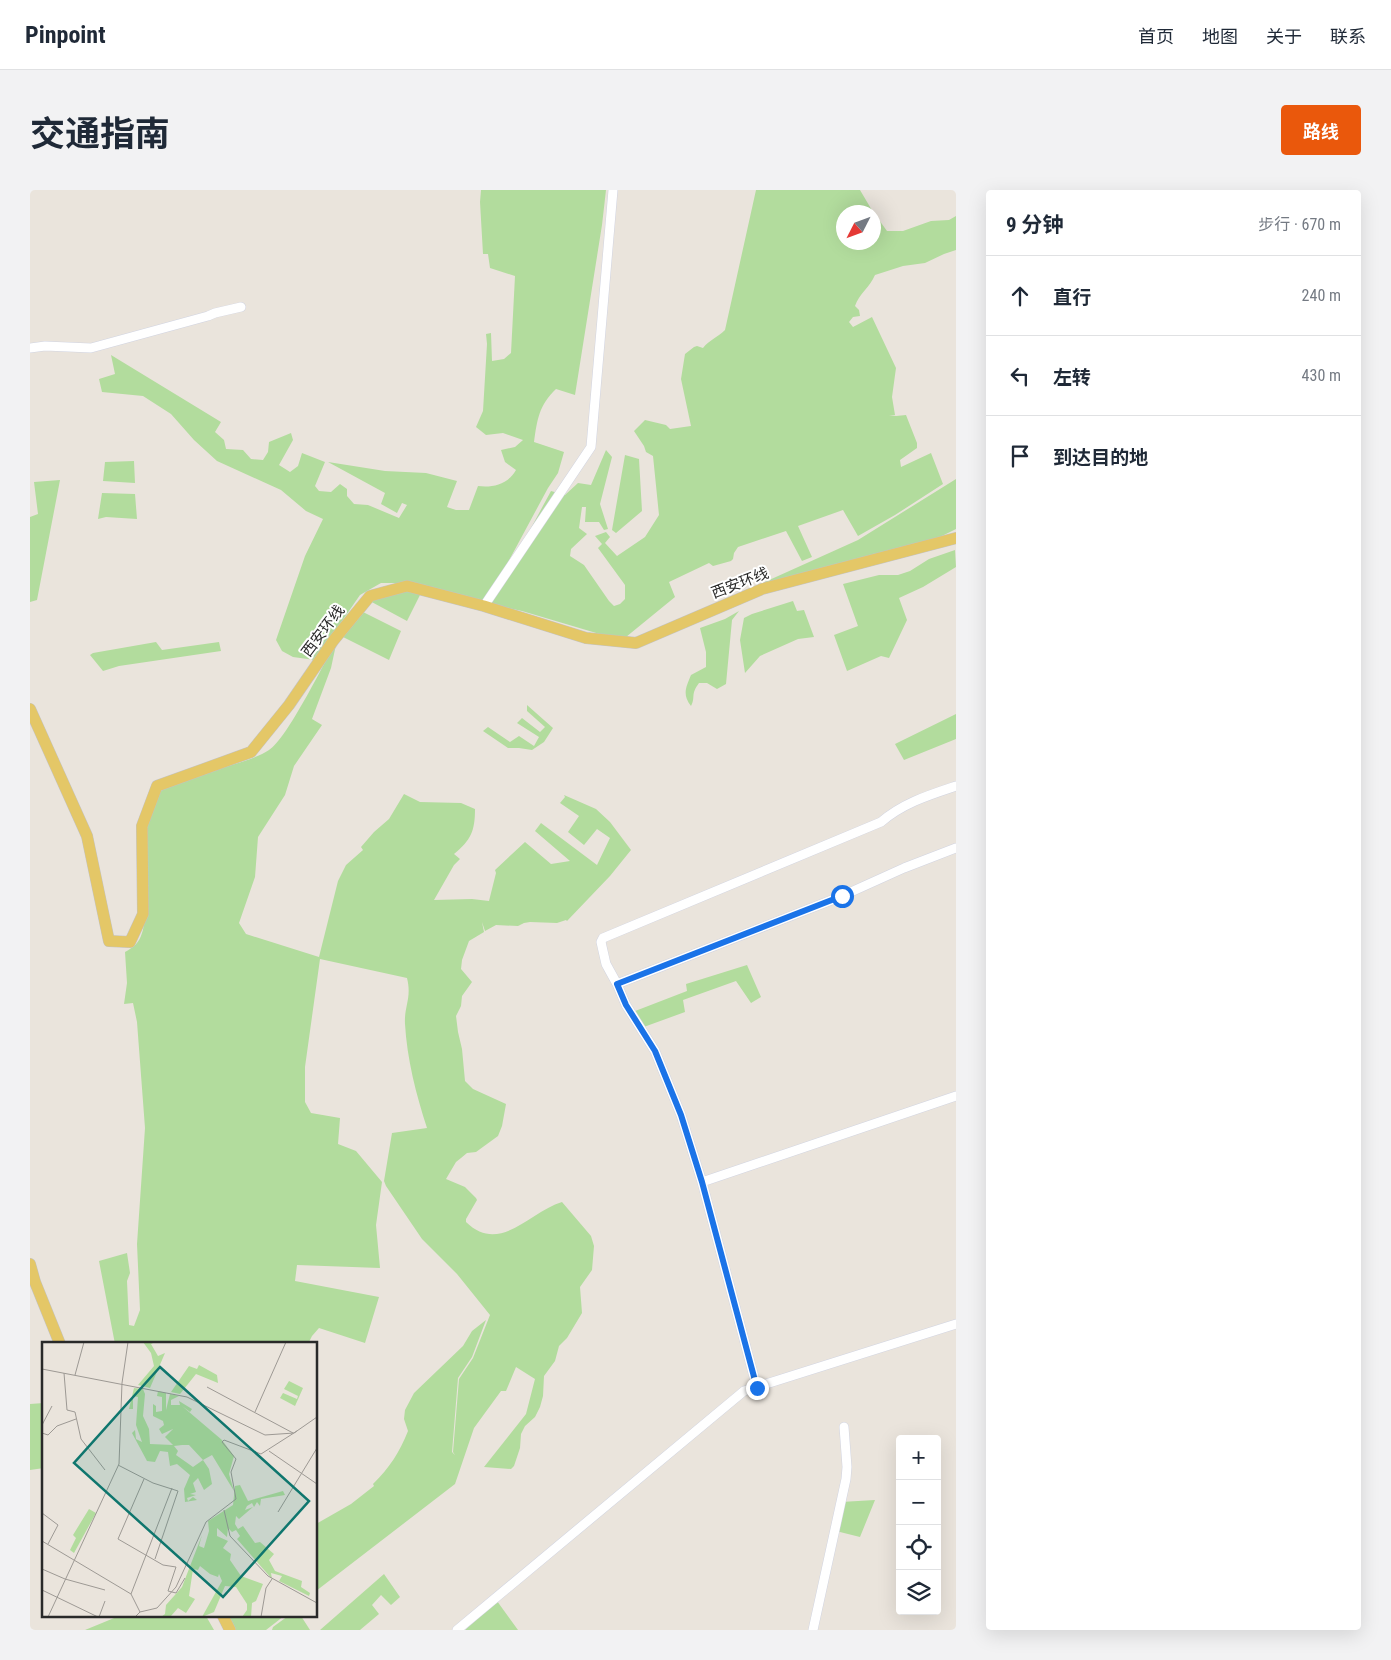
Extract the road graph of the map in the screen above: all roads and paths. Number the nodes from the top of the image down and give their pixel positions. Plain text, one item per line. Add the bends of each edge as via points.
1 (613, 190) edge
2 (241, 307) dead end
3 (30, 348) edge
4 (956, 538) edge
5 (484, 606) junction
6 (30, 709) edge
7 (956, 786) edge
8 (956, 848) edge
9 (617, 984) junction
10 (956, 1096) edge
11 (702, 1182) junction
12 (30, 1264) edge
13 (956, 1324) edge
14 (59, 1342) edge
15 (757, 1388) junction
16 (844, 1427) dead end
17 (224, 1618) edge
18 (230, 1630) edge
19 (457, 1630) edge
20 (813, 1630) edge

1 - 5 street via 591,447
2 - 3 street via 91,348
4 - 5 main road, 西安环线 via 762,589 636,643 586,638
5 - 6 main road, 西安环线 via 407,586 370,596 251,752 157,786 142,826 143,914 130,942 109,941 87,836
7 - 9 street via 917,799 872,826 603,938 606,964
8 - 9 street
9 - 11 street via 626,1005 655,1051 681,1115
10 - 11 street
11 - 15 street
12 - 14 main road
13 - 15 street
15 - 19 street via 744,1391
16 - 20 street via 846,1479
17 - 18 main road

